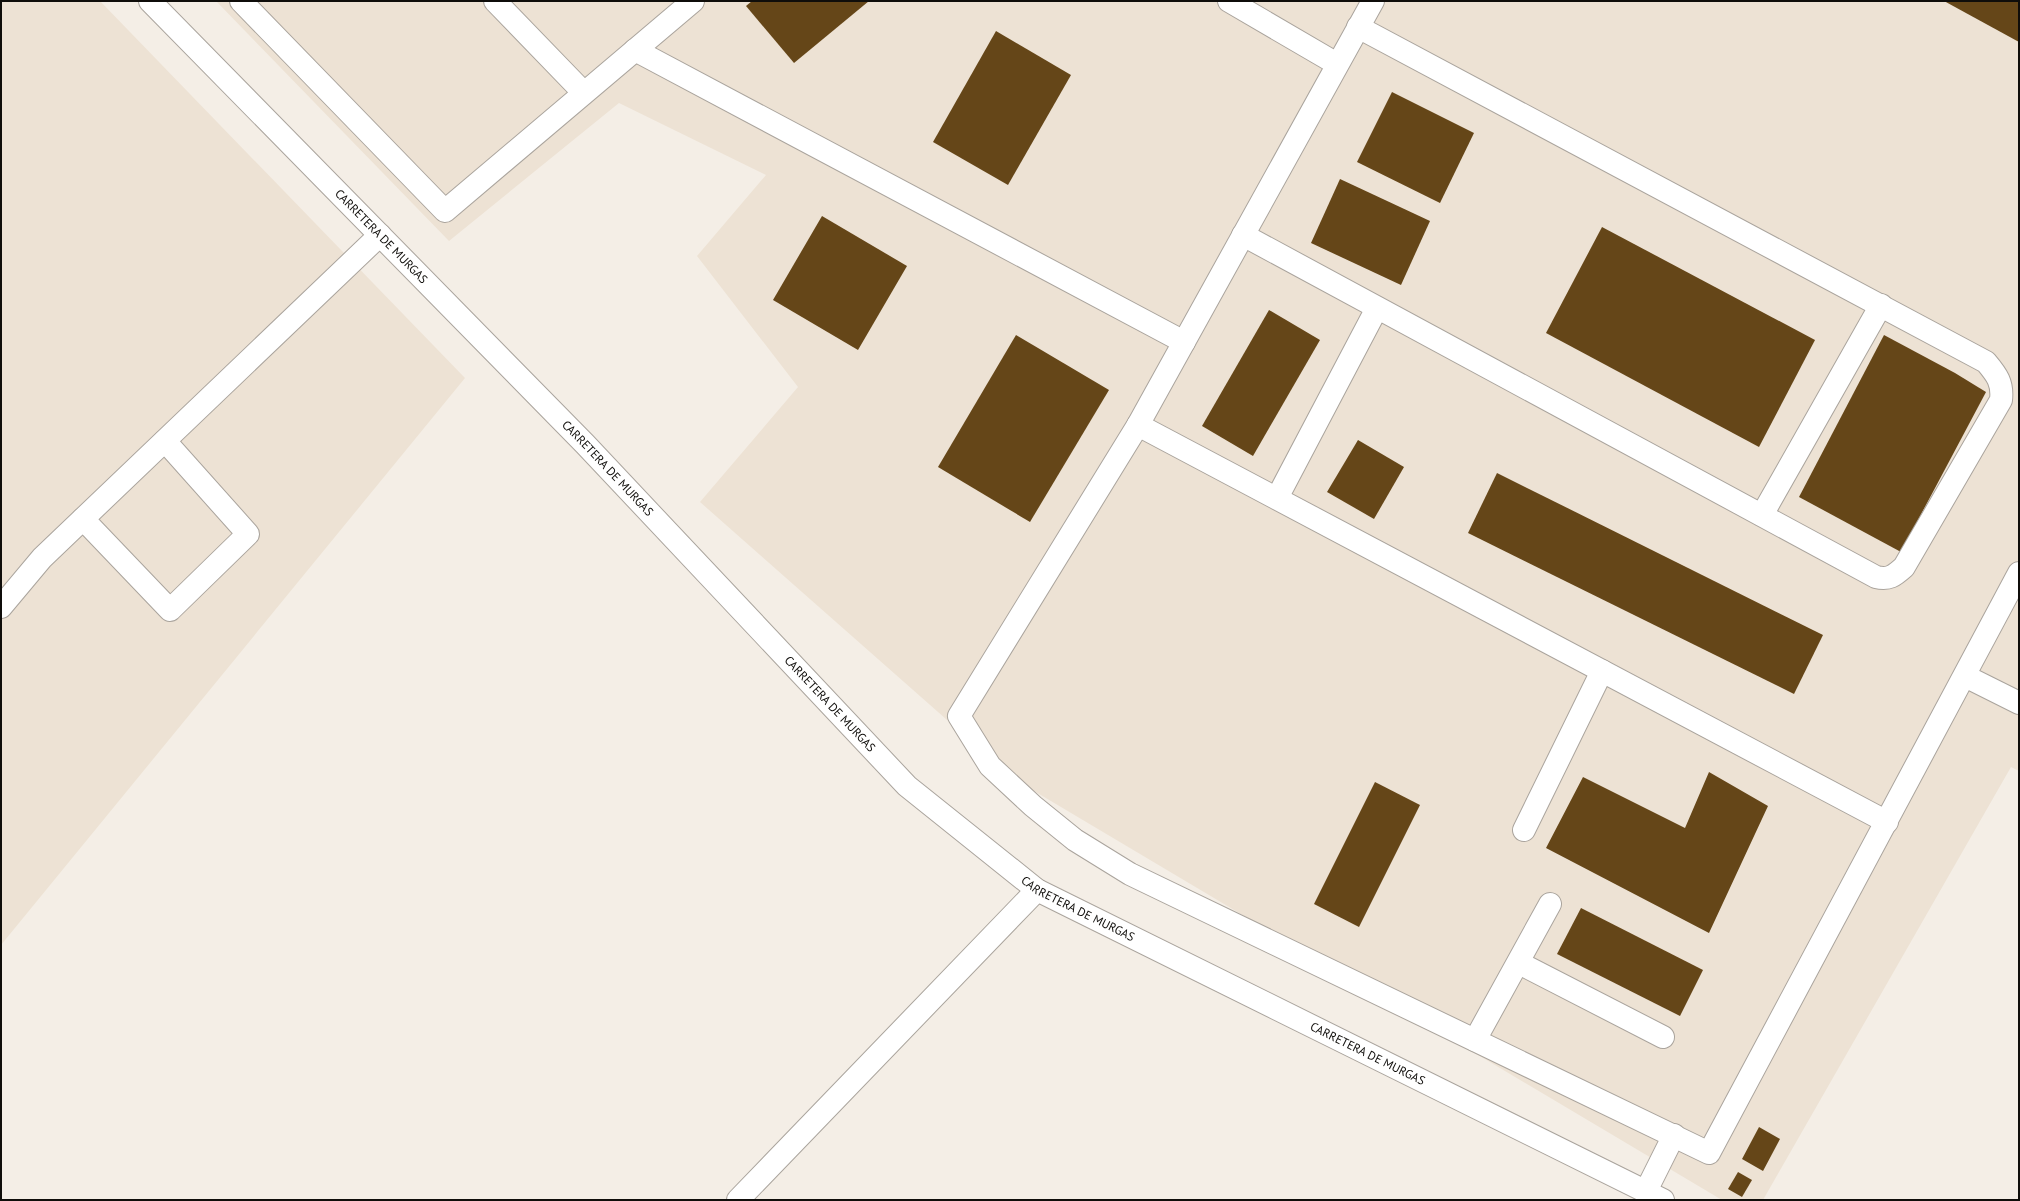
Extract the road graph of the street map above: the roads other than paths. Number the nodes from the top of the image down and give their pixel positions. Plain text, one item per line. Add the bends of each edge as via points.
1 (150, 1) edge
2 (241, 1) edge
3 (495, 1) edge
4 (694, 1) edge
5 (1229, 1) edge
6 (1373, 1) edge
7 (1358, 27) junction
8 (635, 50) junction
9 (1337, 64) junction
10 (583, 92) junction
11 (380, 235) junction
12 (1243, 235) junction
13 (1881, 305) junction
14 (1377, 308) junction
15 (1184, 342) junction
16 (1138, 425) junction
17 (165, 441) junction
18 (1277, 498) junction
19 (1762, 515) junction
20 (83, 519) junction
21 (2019, 573) edge
22 (1, 607) edge
23 (1602, 671) junction
24 (1965, 676) junction
25 (2019, 703) edge
26 (1887, 822) junction
27 (1524, 830) dead end
28 (1037, 890) junction
29 (1550, 904) dead end
30 (1518, 963) junction
31 (1663, 1037) dead end
32 (1475, 1040) junction
33 (1674, 1135) junction
34 (1655, 1196) edge
35 (738, 1200) edge

1 - 11 street, CARRETERA DE MURGAS
2 - 10 street via 445,211
3 - 10 street
4 - 8 street
5 - 9 street
6 - 7 street
7 - 9 street
7 - 13 street
8 - 10 street
8 - 15 street
9 - 12 street
11 - 17 street
11 - 28 street, CARRETERA DE MURGAS via 585,444 907,786
12 - 14 street
12 - 15 street
13 - 19 street
13 - 19 street via 1986,362 1998,376 2002,389 2001,400 1904,567 1894,576 1885,579 1876,577
14 - 18 street
14 - 19 street
15 - 16 street
16 - 18 street
16 - 32 street via 959,716 990,766 1075,840 1130,874
17 - 20 street
17 - 20 street via 248,534 170,610
18 - 23 street
20 - 22 street via 42,558
21 - 24 street
23 - 26 street
23 - 27 street
24 - 25 street
24 - 26 street
26 - 33 street via 1709,1153
28 - 34 street, CARRETERA DE MURGAS
28 - 35 street
29 - 30 street
30 - 31 street
30 - 32 street
32 - 33 street
33 - 34 street

